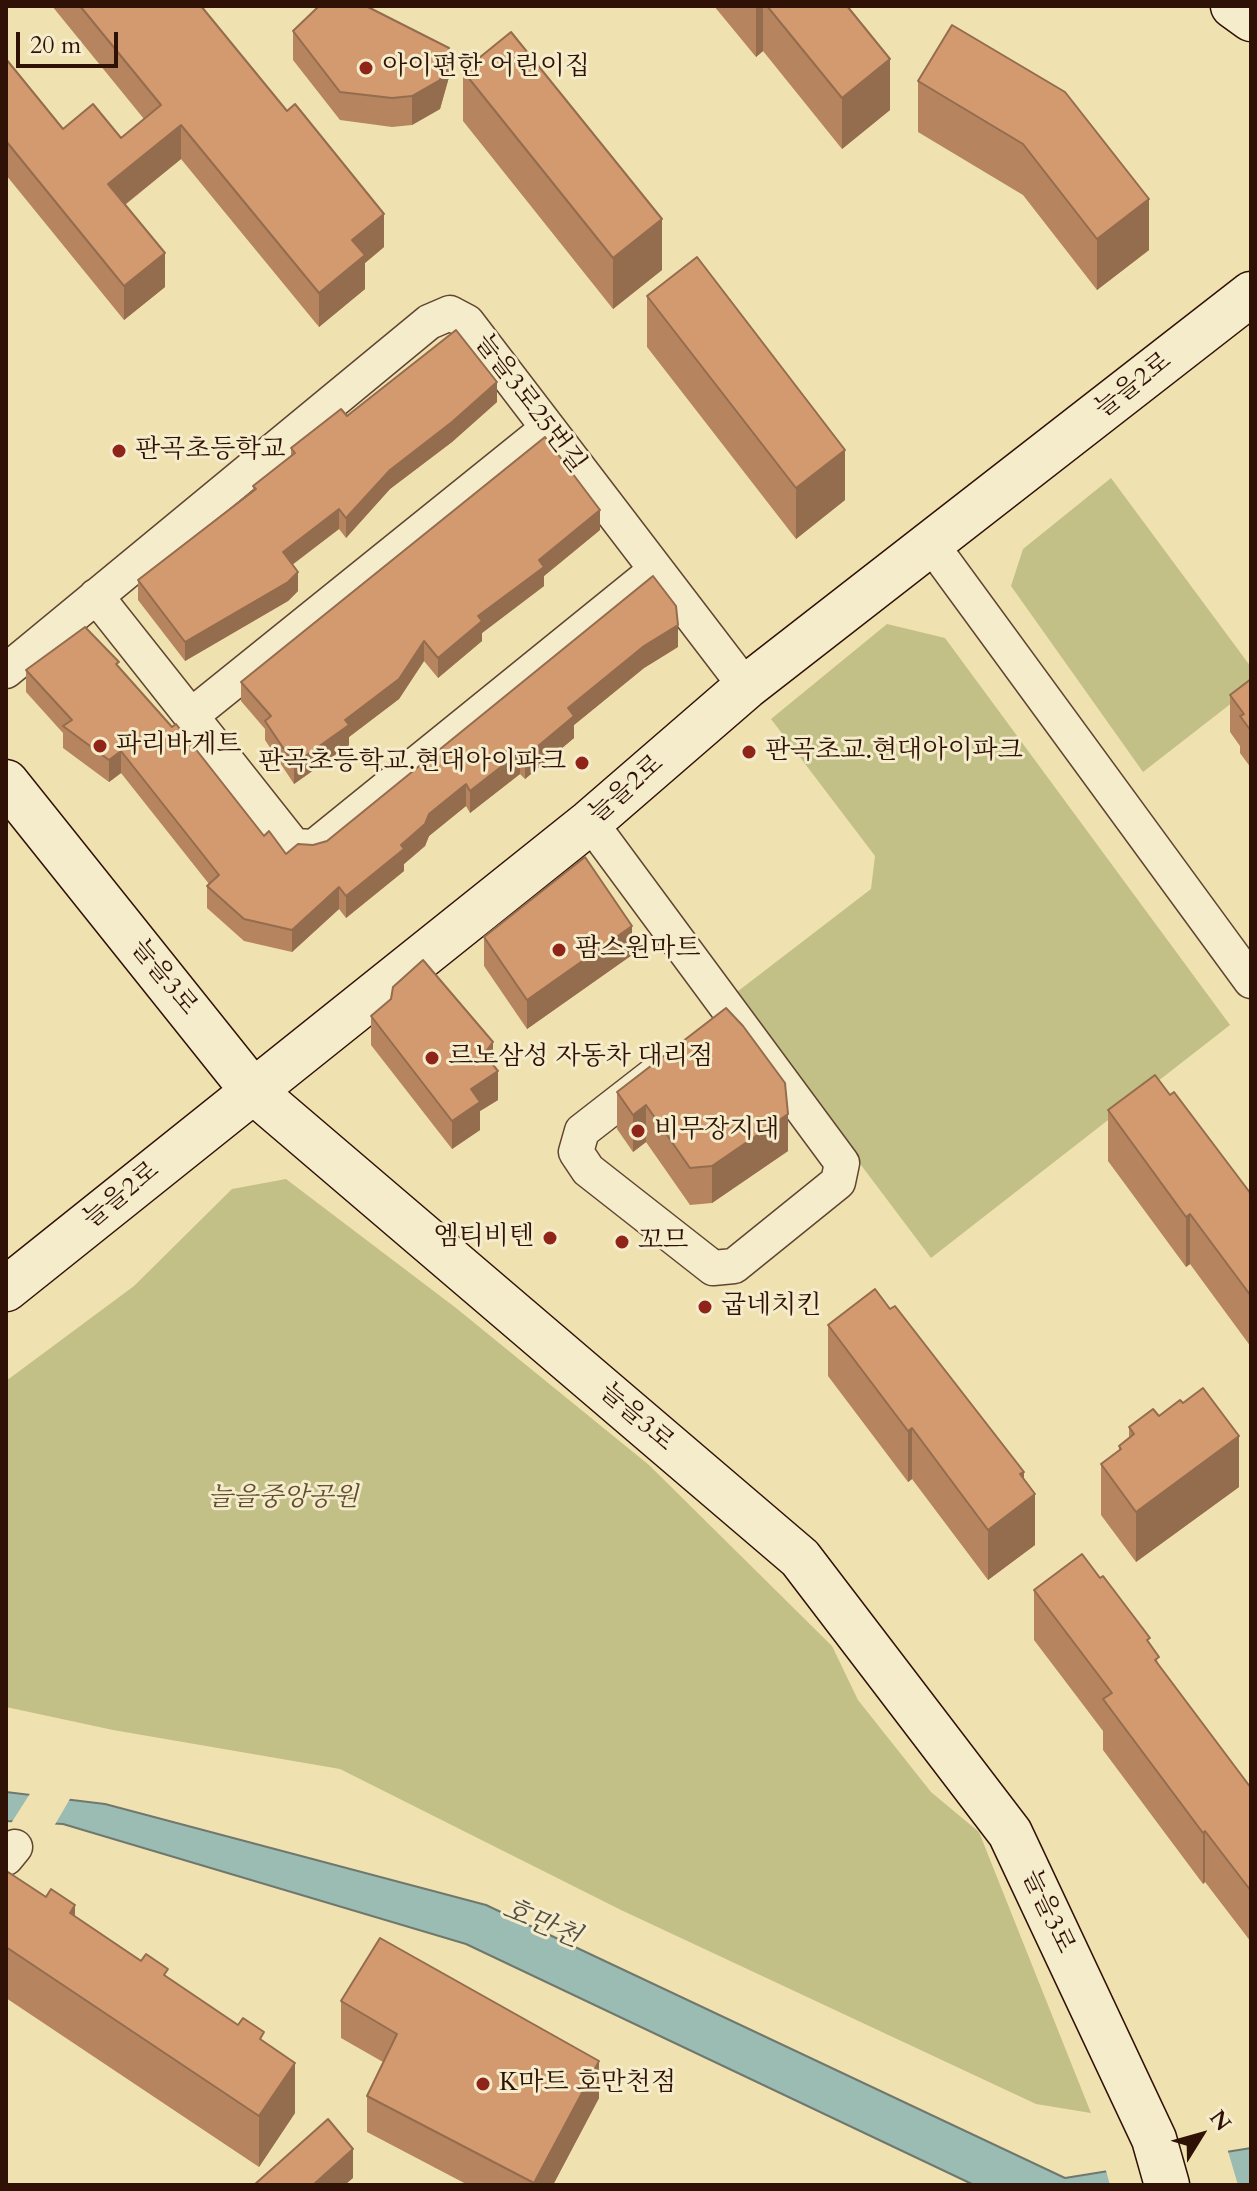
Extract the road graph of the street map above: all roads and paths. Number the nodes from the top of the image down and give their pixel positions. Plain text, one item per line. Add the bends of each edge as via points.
1 (1233, 6) edge
2 (1251, 19) edge
3 (1251, 294) edge
4 (547, 429) junction
5 (931, 544) junction
6 (656, 570) junction
7 (96, 596) junction
8 (6, 671) edge
9 (746, 687) junction
10 (192, 715) junction
11 (6, 782) edge
12 (590, 822) junction
13 (1251, 981) edge
14 (707, 1034) junction
15 (253, 1091) junction
16 (6, 1289) edge
17 (1167, 2185) edge

1 - 2 street
3 - 5 street, 늘을2로
4 - 6 street, 늘을3로25번길
4 - 7 street, 늘을3로25번길 via 467,322 450,313 429,322
4 - 10 street
5 - 9 street, 늘을2로
5 - 13 street
6 - 9 street, 늘을3로25번길
6 - 10 street via 314,847 294,846
7 - 8 street, 늘을3로25번길
7 - 10 street
9 - 12 street, 늘을2로
11 - 15 street, 늘을3로
12 - 14 street
12 - 15 street, 늘을2로
14 - 14 street via 842,1163 838,1182 734,1266 713,1268 588,1170 576,1152 582,1131
15 - 16 street, 늘을2로
15 - 17 street, 늘을3로 via 800,1558 1010,1833 1154,2139

